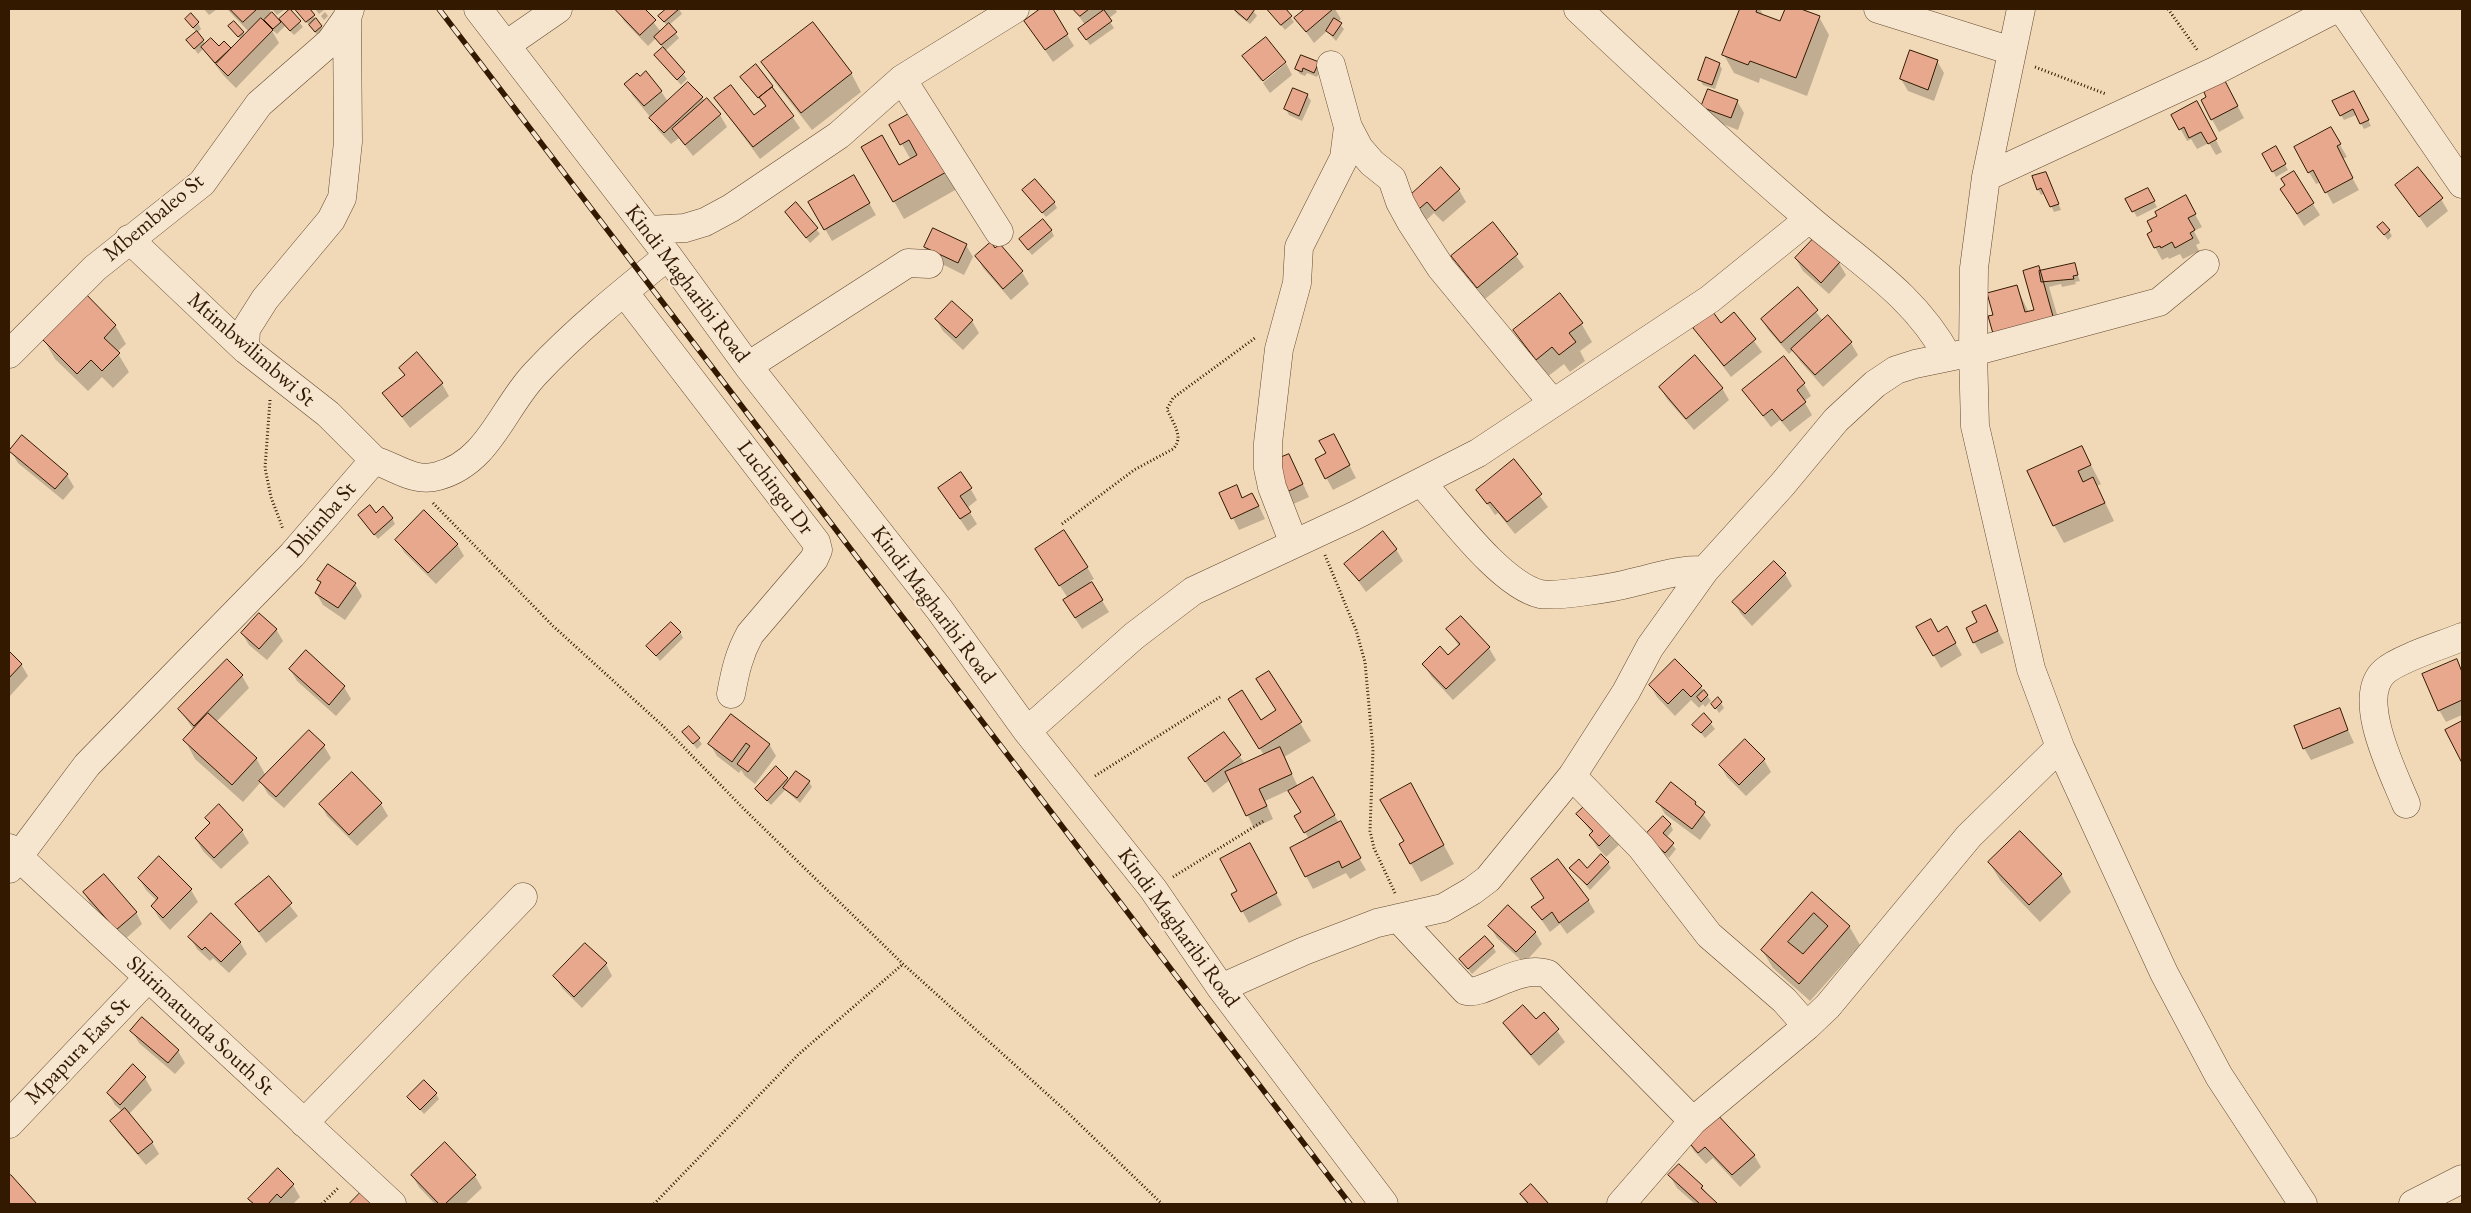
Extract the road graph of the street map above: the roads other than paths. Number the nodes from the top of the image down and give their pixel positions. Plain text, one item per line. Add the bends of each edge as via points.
1 (478, 9) edge
2 (558, 9) edge
3 (1015, 9) edge
4 (1578, 9) edge
5 (1878, 9) edge
6 (2020, 9) edge
7 (2335, 9) edge
8 (2342, 9) edge
9 (348, 13) edge
10 (506, 44) junction
11 (2011, 54) junction
12 (1331, 64) dead end
13 (902, 79) junction
14 (1348, 128) junction
15 (1986, 177) junction
16 (2462, 184) edge
17 (1809, 219) junction
18 (648, 230) junction
19 (1000, 232) dead end
20 (129, 239) junction
21 (668, 256) junction
22 (928, 264) dead end
23 (2205, 264) dead end
24 (624, 292) junction
25 (245, 349) junction
26 (9, 354) edge
27 (1961, 355) junction
28 (748, 366) junction
29 (1552, 402) junction
30 (374, 460) junction
31 (1421, 482) junction
32 (1305, 539) junction
33 (1705, 570) junction
34 (2462, 637) edge
35 (730, 694) dead end
36 (1027, 731) junction
37 (2060, 747) junction
38 (1572, 776) junction
39 (2406, 804) dead end
40 (12, 858) edge
41 (523, 897) dead end
42 (1402, 917) junction
43 (148, 978) junction
44 (1222, 988) junction
45 (1808, 1026) junction
46 (1693, 1120) junction
47 (304, 1123) junction
48 (9, 1124) edge
49 (2462, 1179) edge
50 (392, 1204) edge
51 (1384, 1204) edge
52 (1621, 1204) edge
53 (2303, 1204) edge
54 (2413, 1204) edge

1 - 10 street, Kindi Magharibi Road
2 - 10 street
3 - 13 street
4 - 17 street
5 - 11 street
6 - 11 street
7 - 15 street via 2215,71
8 - 16 street
9 - 20 street, Mbembaleo St via 330,42 258,104 202,183
9 - 25 street via 348,142 342,198 331,220 265,299 246,329
10 - 18 street, Kindi Magharibi Road
11 - 15 street
12 - 14 street
13 - 18 street via 839,135 731,208 706,222 685,228
13 - 19 street
14 - 29 street via 1372,164 1392,179 1411,222 1441,268
14 - 32 street via 1341,164 1299,247 1297,283 1279,349 1268,443 1272,487
15 - 27 street
17 - 27 street via 1882,278
17 - 29 street via 1710,299
18 - 21 street, Kindi Magharibi Road
20 - 25 street, Mtimbwilimbwi St
20 - 26 street, Mbembaleo St via 95,268
21 - 24 street, Dhimba St
21 - 28 street, Kindi Magharibi Road
22 - 28 street via 908,263 897,269
23 - 27 street via 2159,302
24 - 30 street, Dhimba St via 536,374 496,431 468,463 437,477 420,479
24 - 35 street, Luchingu Dr via 816,542 818,550 814,559 746,640 738,655
25 - 30 street, Mtimbwilimbwi St via 328,414
27 - 33 street via 1896,370 1870,388 1836,420
27 - 37 street via 2031,669
28 - 36 street, Kindi Magharibi Road via 939,609
29 - 31 street via 1478,453
30 - 40 street, Dhimba St via 292,555 87,765
31 - 32 street
31 - 33 street via 1502,574 1541,594 1630,584 1684,569
32 - 36 street via 1193,591 1134,636
33 - 38 street via 1650,647 1626,692
34 - 39 street via 2387,670 2375,685 2372,702 2376,725
36 - 44 street, Kindi Magharibi Road via 1153,889
37 - 45 street via 1969,836 1860,969
37 - 53 street via 2164,973 2219,1076
38 - 42 street via 1488,878 1443,908
38 - 45 street via 1641,848 1709,936 1784,1000
40 - 43 street, Shirimatunda South St
41 - 47 street
42 - 44 street via 1304,950
42 - 46 street via 1466,991 1475,991 1504,978 1540,971 1548,974
43 - 47 street, Shirimatunda South St
43 - 48 street, Mpapura East St
44 - 51 street, Kindi Magharibi Road
45 - 46 street
46 - 52 street
47 - 50 street, Shirimatunda South St
49 - 54 street

